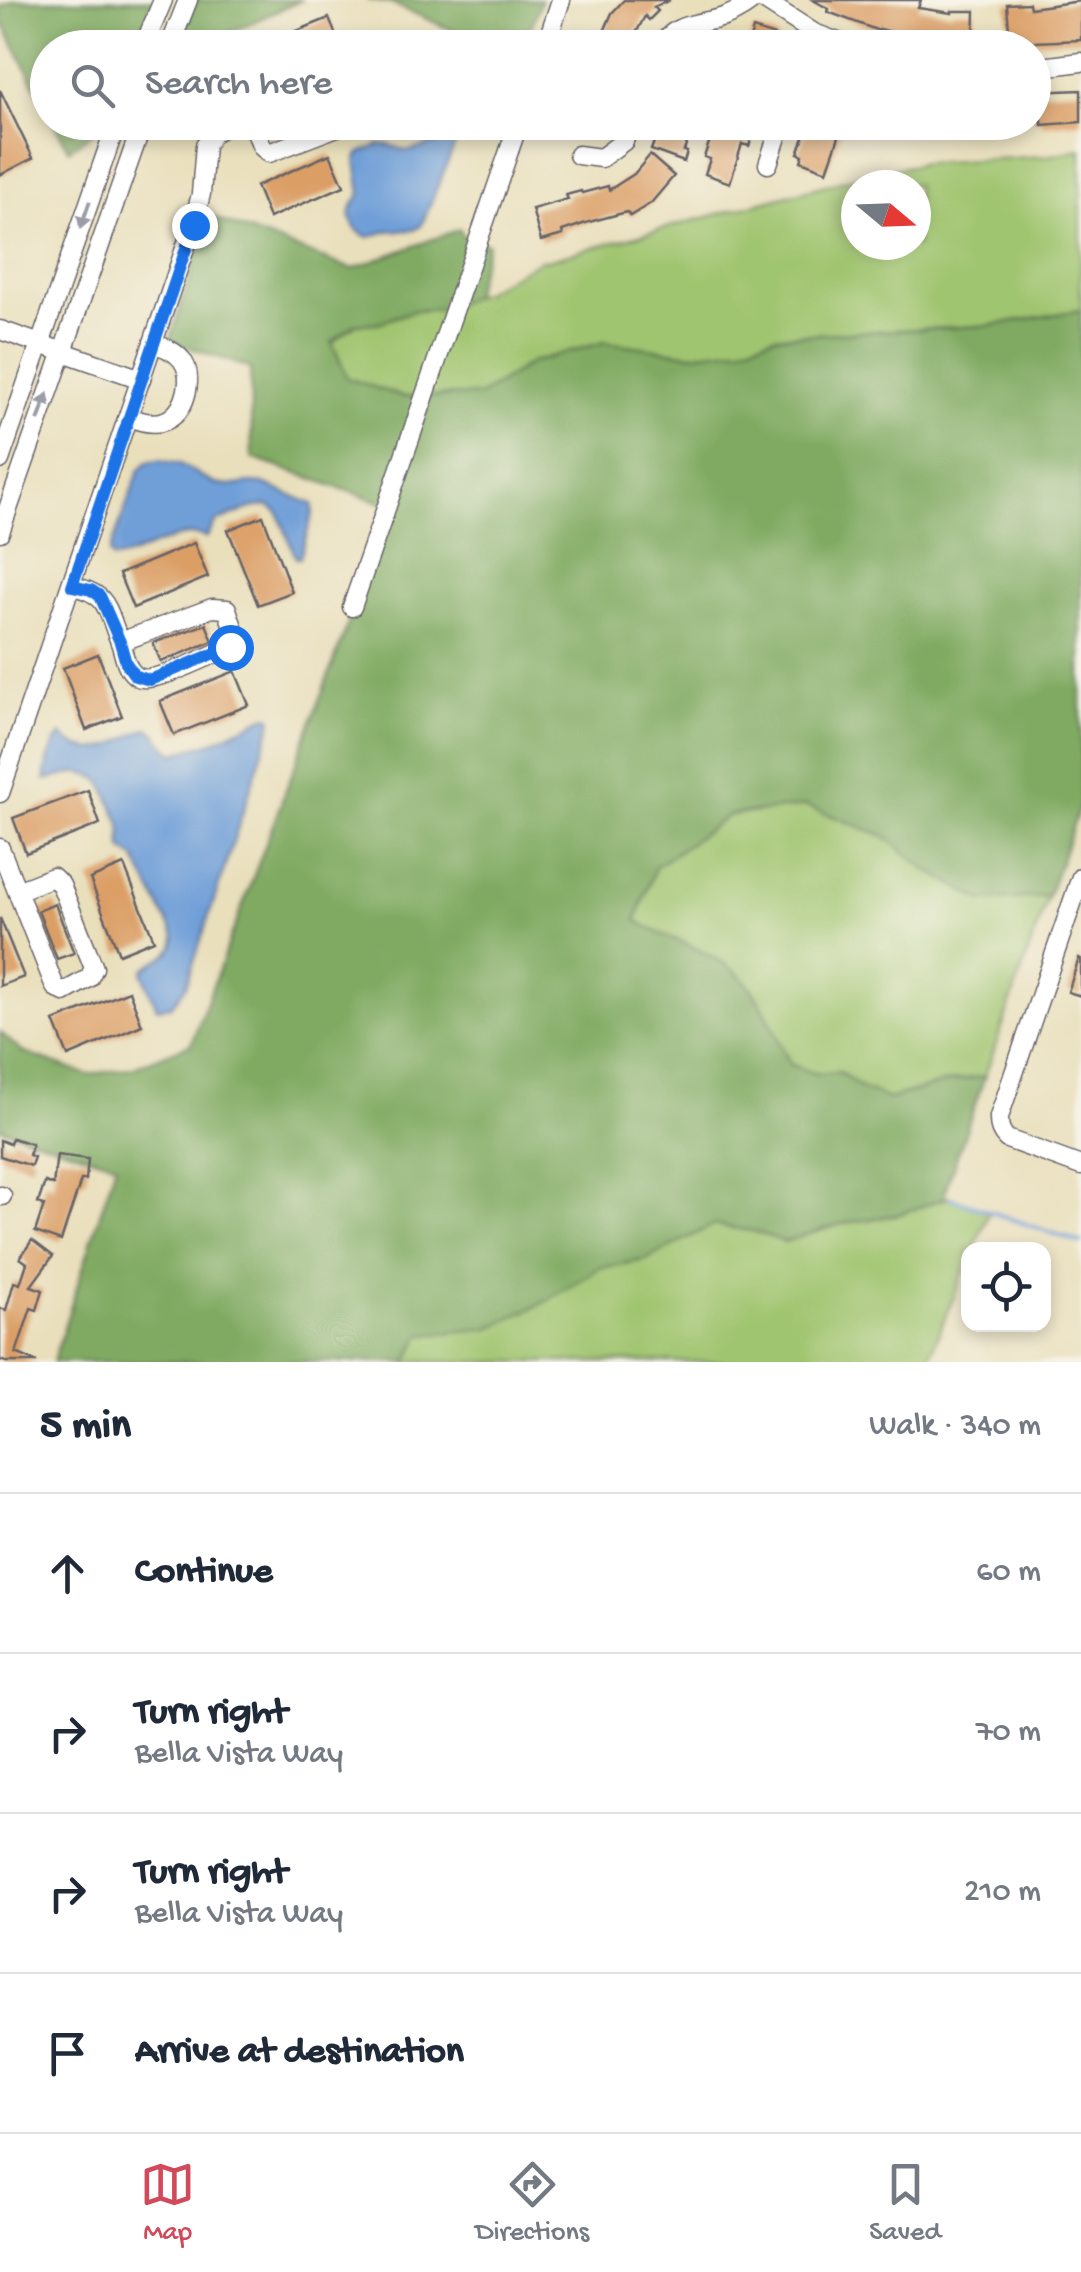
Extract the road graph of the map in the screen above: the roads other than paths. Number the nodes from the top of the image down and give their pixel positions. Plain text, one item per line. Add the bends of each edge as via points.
1 (163, 0) edge
2 (188, 0) edge
3 (561, 0) edge
4 (754, 0) edge
5 (763, 0) edge
6 (150, 30) edge
7 (177, 30) edge
8 (550, 30) edge
9 (674, 30) edge
10 (800, 30) edge
11 (1081, 62) edge
12 (1051, 66) edge
13 (111, 140) edge
14 (137, 140) edge
15 (209, 140) edge
16 (259, 140) edge
17 (304, 140) edge
18 (512, 140) edge
19 (624, 140) edge
20 (776, 140) edge
21 (578, 155) dead end
22 (768, 164) dead end
23 (0, 330) edge
24 (154, 343) junction
25 (40, 344) junction
26 (62, 352) junction
27 (142, 379) junction
28 (128, 418) junction
29 (0, 460) edge
30 (0, 532) edge
31 (72, 586) junction
32 (352, 607) dead end
33 (120, 642) junction
34 (0, 792) edge
35 (0, 848) edge
36 (1081, 878) edge
37 (17, 891) junction
38 (1081, 1166) edge

1 - 6 street
2 - 7 street
3 - 8 street
4 - 9 street via 726,16
5 - 10 street
11 - 12 street
13 -> 25 street
14 - 26 street
15 - 24 street via 194,225
16 - 17 street via 270,153
18 - 32 street
19 - 21 street via 601,158
20 - 22 street
23 - 25 street
24 - 27 street
24 - 28 street via 182,360 189,376 186,394 168,420
25 - 26 street
25 - 29 street
26 - 27 street
30 -> 26 street
27 - 28 street
28 - 31 street
31 - 33 street via 100,596
31 - 34 street
33 - 33 street via 135,676 150,680 230,647 235,633 227,609 212,608
35 - 37 street
36 - 38 street via 999,1117 1007,1139
37 - 37 street via 54,986 64,992 90,978 94,968 61,885 53,877

